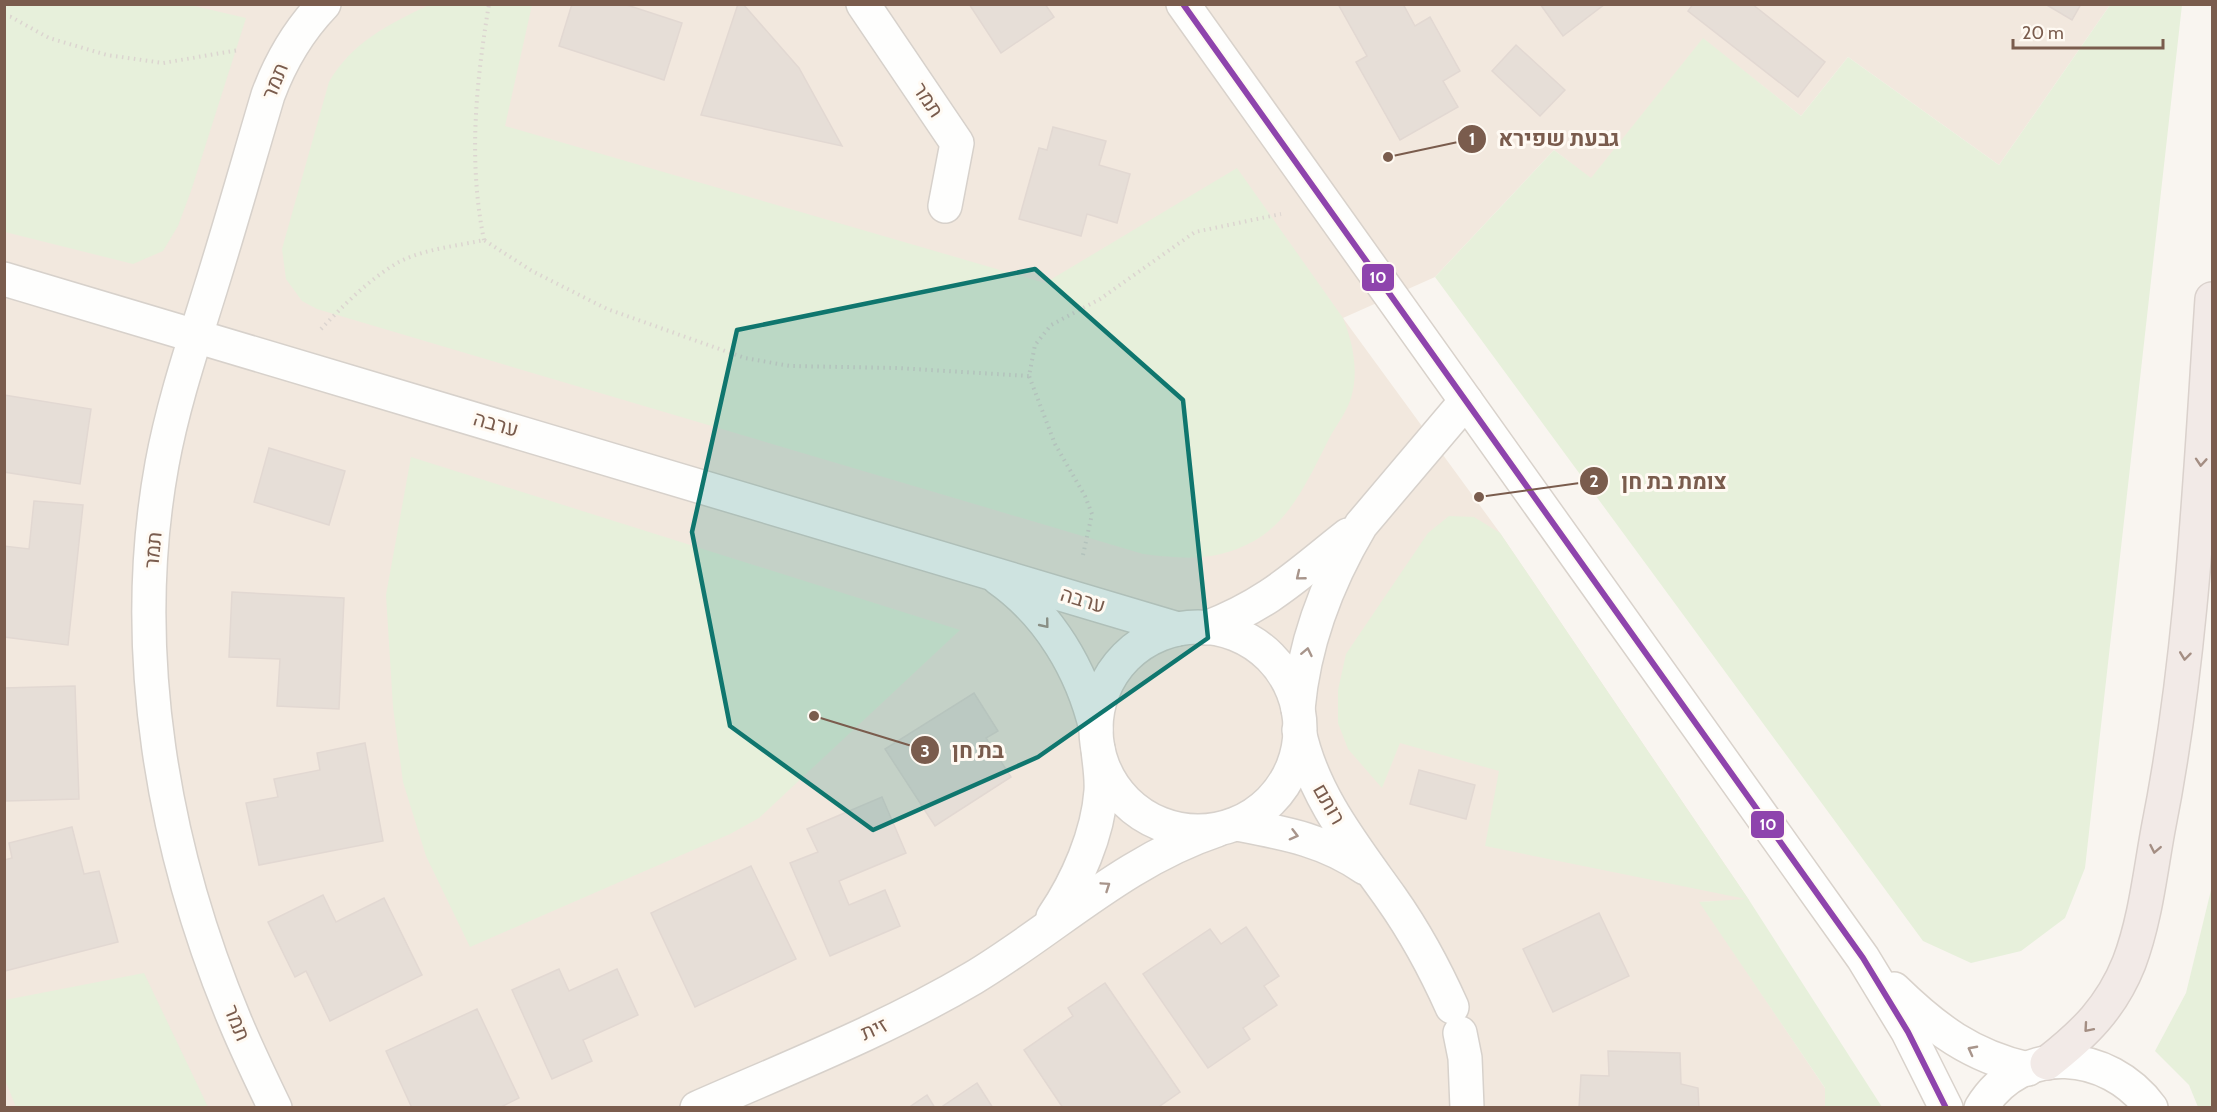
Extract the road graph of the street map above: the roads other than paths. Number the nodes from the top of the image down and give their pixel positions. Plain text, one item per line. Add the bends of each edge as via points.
1 (324, 4) edge
2 (863, 4) edge
3 (1183, 4) edge
4 (945, 206) dead end
5 (4, 279) edge
6 (2212, 299) edge
7 (196, 335) junction
8 (1466, 402) junction
9 (1361, 525) junction
10 (987, 570) junction
11 (1192, 629) junction
12 (1299, 720) junction
13 (1097, 739) junction
14 (1227, 827) junction
15 (1372, 872) junction
16 (1042, 932) junction
17 (1863, 958) junction
18 (2037, 1066) junction
19 (275, 1107) edge
20 (697, 1107) edge
21 (1467, 1107) edge
22 (1946, 1107) edge
23 (1981, 1107) edge
24 (2151, 1107) edge

1 - 7 street, תמר via 293,41 279,66
2 - 4 street, תמר via 957,143
3 - 8 street
5 - 7 street, ערבה
6 -> 18 highway via 2189,628 2170,773 2145,899 2129,963 2107,1005 2084,1034
7 - 10 street, ערבה
7 - 19 street, תמר via 162,465 150,571 151,680 165,791 193,904 234,1020
8 - 9 street
8 - 17 street
9 -> 11 street via 1274,595 1232,618
12 -> 9 street via 1304,667 1316,619
10 - 11 street, ערבה
10 -> 13 street, ערבה via 1025,601 1061,645 1089,697
11 - 12 street via 1236,635 1269,656 1292,691
11 - 13 street via 1141,645 1118,666 1103,690
12 - 14 street via 1298,749 1284,785 1255,814
12 - 15 street, רותם via 1305,757 1319,789
13 - 14 street via 1104,768 1114,786 1142,815 1179,829
13 - 16 street, זית via 1101,791 1091,836 1076,878
14 -> 15 street, רותם via 1302,837 1338,851
16 -> 14 street, זית via 1149,859 1180,842
15 - 21 street, רותם via 1426,955 1456,1020 1466,1058
16 - 20 street, זית via 910,1012
18 -> 17 street via 1987,1058 1966,1047 1925,1017
17 - 22 street via 1908,1032
18 - 23 street via 1997,1088
18 - 24 street via 2066,1060 2105,1068 2122,1078

